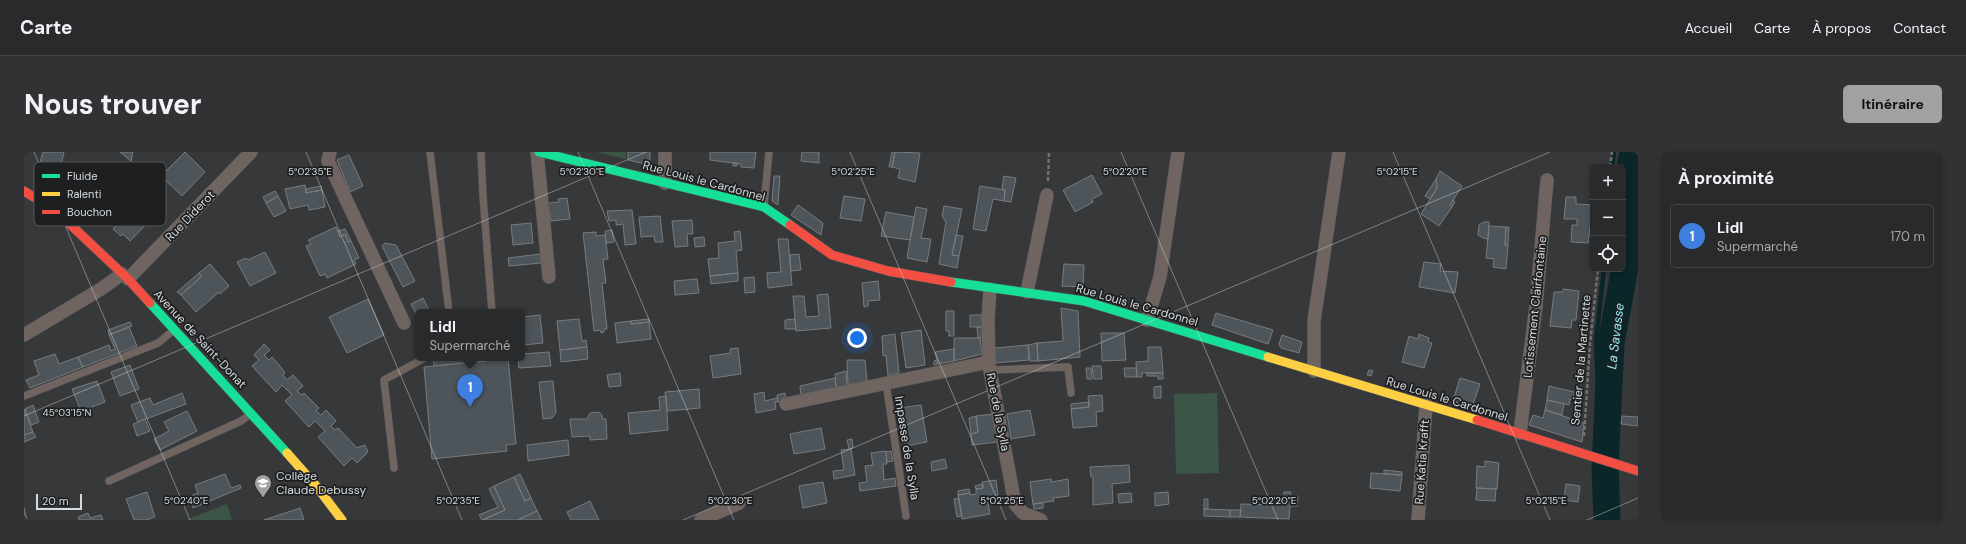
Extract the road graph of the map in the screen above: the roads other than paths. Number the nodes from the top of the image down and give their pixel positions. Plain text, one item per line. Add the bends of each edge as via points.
1 (251, 152) edge
2 (330, 152) edge
3 (430, 152) edge
4 (482, 152) edge
5 (538, 152) edge
6 (665, 152) edge
7 (769, 152) edge
8 (1178, 152) edge
9 (1339, 152) edge
10 (1547, 180) dead end
11 (665, 183) junction
12 (24, 191) edge
13 (1047, 195) road end
14 (34, 197) edge
15 (764, 207) junction
16 (73, 226) edge
17 (125, 276) junction
18 (549, 277) dead end
19 (990, 288) junction
20 (1027, 292) junction
21 (449, 309) edge
22 (492, 309) edge
23 (1147, 320) junction
24 (404, 323) dead end
25 (175, 330) junction
26 (24, 335) edge
27 (419, 361) edge
28 (990, 366) junction
29 (1314, 371) junction
30 (886, 383) junction
31 (1071, 393) dead end
32 (24, 396) edge
33 (786, 404) dead end
34 (1426, 405) junction
35 (252, 413) junction
36 (1520, 433) junction
37 (394, 468) dead end
38 (1638, 471) edge
39 (109, 481) dead end
40 (739, 503) dead end
41 (906, 516) dead end
42 (342, 520) edge
43 (701, 520) edge
44 (1041, 520) edge
45 (1418, 520) edge

1 - 17 street, Rue Diderot
2 - 24 street via 328,161
3 - 21 lane
4 - 22 lane
5 - 11 street, Rue Louis le Cardonnel
5 - 18 street
6 - 11 street
7 - 15 lane
8 - 23 street via 1160,277
9 - 29 street via 1314,321
10 - 36 street, Lotissement Clairfontaine via 1536,306
11 - 15 street, Rue Louis le Cardonnel
12 - 14 street, Avenue de Saint-Donat
13 - 20 street
15 - 19 street, Rue Louis le Cardonnel via 832,255 888,272
16 - 17 street, Avenue de Saint-Donat
17 - 25 street, Avenue de Saint-Donat
17 - 26 street, Rue Diderot
19 - 20 street, Rue Louis le Cardonnel
19 - 28 street, Rue de la Sylla
20 - 23 street, Rue Louis le Cardonnel via 1084,300
23 - 29 street, Rue Louis le Cardonnel
25 - 32 lane via 158,343
25 - 35 street, Avenue de Saint-Donat
27 - 37 lane via 384,380
28 - 30 street
28 - 31 lane via 1068,367
28 - 44 street, Rue de la Sylla via 1016,504 1022,514
29 - 34 street, Rue Louis le Cardonnel
30 - 33 street
30 - 41 lane, Impasse de la Sylla
34 - 36 street, Rue Louis le Cardonnel
34 - 45 street, Rue Katia Krafft
35 - 39 lane via 241,421
35 - 42 street, Avenue de Saint-Donat via 317,486
36 - 38 street, Rue Louis le Cardonnel
40 - 43 street

